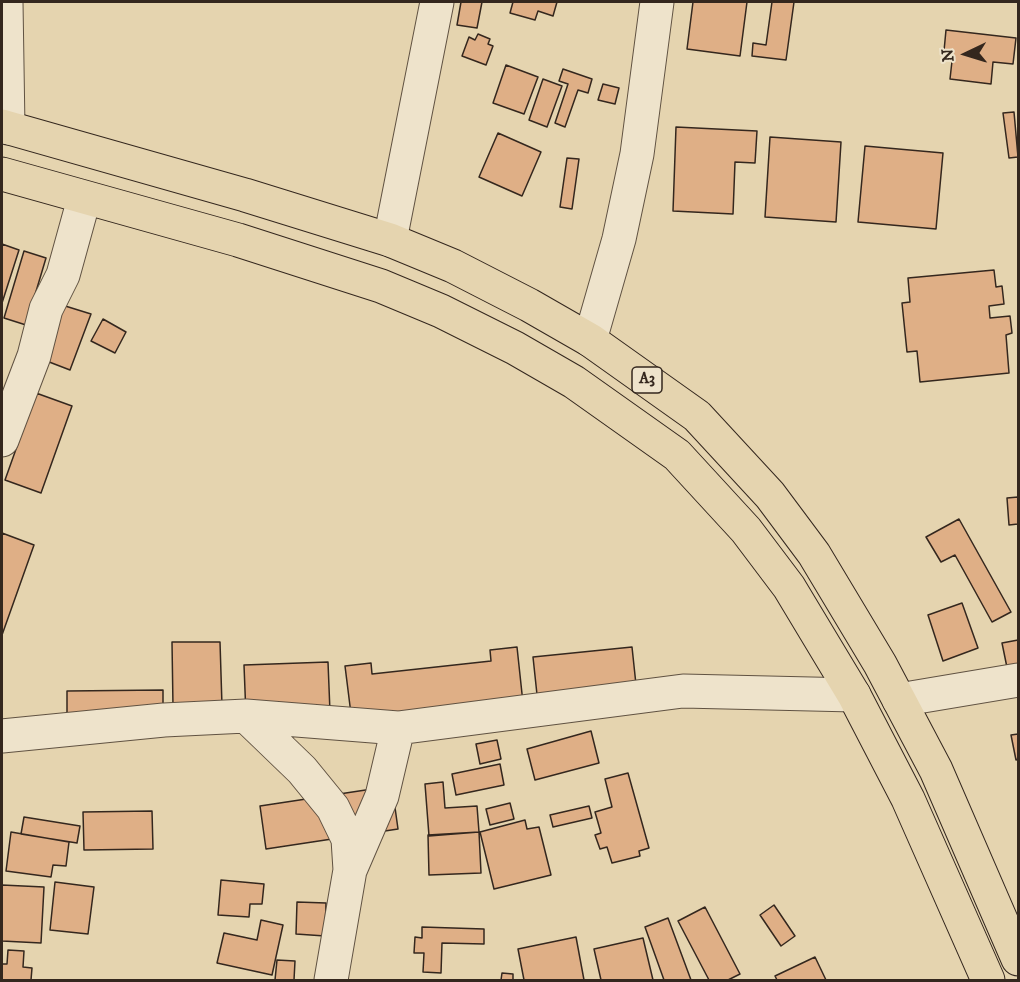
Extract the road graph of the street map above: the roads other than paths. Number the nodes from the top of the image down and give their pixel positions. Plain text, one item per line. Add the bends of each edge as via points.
1 (6, 2) edge
2 (437, 2) edge
3 (657, 2) edge
4 (5, 127) edge
5 (2, 174) edge
6 (84, 199) junction
7 (390, 240) junction
8 (590, 340) junction
9 (2, 440) edge
10 (1018, 680) edge
11 (854, 695) junction
12 (899, 700) junction
13 (246, 716) junction
14 (398, 728) junction
15 (2, 736) edge
16 (350, 870) junction
17 (1018, 959) edge
18 (331, 981) edge
19 (988, 981) edge

1 - 4 street
2 - 7 street
3 - 8 street via 637,154 619,239
4 - 7 highway, A3
5 - 6 highway, A3
6 - 9 street via 63,275 46,309 34,356
6 - 11 highway, A3 via 238,240 381,286 452,316 574,382 677,455 746,530 789,587
7 - 8 highway, A3 via 453,266
8 - 12 highway, A3 via 697,416 770,495 814,554
10 - 12 street
11 - 14 street via 683,691
11 - 19 highway, A3 via 908,799
12 - 17 highway, A3 via 936,770
13 - 14 street
13 - 15 street
13 - 16 street via 302,770 333,808 348,839
14 - 16 street via 382,796
16 - 18 street

